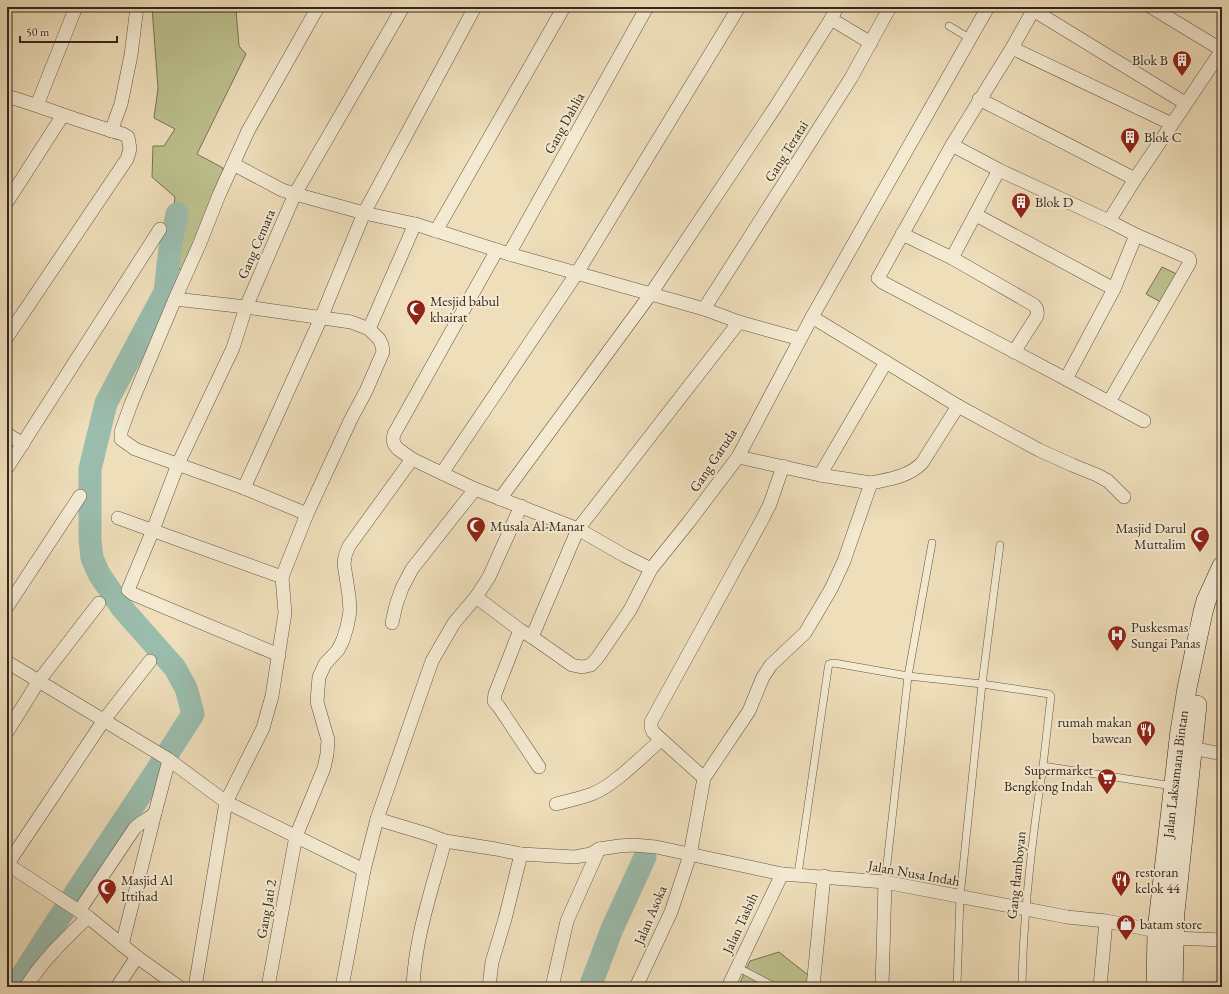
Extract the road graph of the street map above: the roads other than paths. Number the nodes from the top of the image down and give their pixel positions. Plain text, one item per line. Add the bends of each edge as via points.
1 (76, 7) edge
2 (137, 7) edge
3 (318, 7) edge
4 (403, 7) edge
5 (476, 7) edge
6 (564, 7) edge
7 (647, 7) edge
8 (739, 7) edge
9 (890, 7) edge
10 (988, 7) edge
11 (1151, 7) edge
12 (1034, 9) edge
13 (834, 13) edge
14 (949, 26) dead end
15 (971, 39) junction
16 (871, 43) junction
17 (1012, 48) junction
18 (7, 96) edge
19 (979, 100) junction
20 (1185, 103) junction
21 (37, 105) junction
22 (63, 115) junction
23 (1172, 124) junction
24 (111, 131) junction
25 (952, 145) junction
26 (233, 164) junction
27 (1000, 170) junction
28 (1135, 179) junction
29 (295, 194) junction
30 (7, 202) edge
31 (364, 213) junction
32 (976, 215) junction
33 (1109, 220) junction
34 (415, 224) junction
35 (160, 229) dead end
36 (436, 231) junction
37 (902, 234) junction
38 (1136, 235) junction
39 (503, 252) junction
40 (952, 258) junction
41 (577, 273) junction
42 (1114, 290) junction
43 (650, 295) junction
44 (175, 299) junction
45 (246, 306) junction
46 (704, 309) junction
47 (812, 317) junction
48 (321, 318) junction
49 (739, 322) junction
50 (369, 328) junction
51 (7, 337) edge
52 (800, 339) junction
53 (1014, 352) junction
54 (886, 362) junction
55 (1066, 378) junction
56 (1109, 402) junction
57 (958, 406) junction
58 (1144, 421) dead end
59 (7, 434) edge
60 (22, 444) junction
61 (738, 457) junction
62 (412, 459) junction
63 (178, 464) junction
64 (783, 466) junction
65 (7, 468) edge
66 (442, 473) junction
67 (820, 475) junction
68 (871, 483) junction
69 (244, 488) junction
70 (475, 489) junction
71 (80, 496) dead end
72 (1124, 497) dead end
73 (500, 498) junction
74 (521, 506) junction
75 (307, 514) junction
76 (118, 518) dead end
77 (578, 529) junction
78 (153, 530) junction
79 (932, 543) dead end
80 (1000, 545) dead end
81 (1222, 566) edge
82 (651, 569) junction
83 (282, 577) junction
84 (1222, 593) edge
85 (476, 597) junction
86 (99, 603) dead end
87 (7, 607) edge
88 (392, 623) dead end
89 (520, 630) junction
90 (532, 637) junction
91 (279, 654) junction
92 (150, 661) dead end
93 (7, 662) edge
94 (908, 676) junction
95 (38, 682) junction
96 (982, 684) junction
97 (104, 720) junction
98 (7, 732) edge
99 (661, 740) junction
100 (1192, 748) junction
101 (1222, 754) edge
102 (165, 757) junction
103 (1043, 766) junction
104 (539, 767) dead end
105 (704, 778) junction
106 (1174, 786) junction
107 (226, 802) junction
108 (556, 804) dead end
109 (154, 813) junction
110 (377, 819) junction
111 (296, 836) junction
112 (445, 841) junction
113 (599, 849) junction
114 (521, 854) junction
115 (690, 855) junction
116 (7, 864) edge
117 (364, 870) junction
118 (782, 874) junction
119 (798, 874) junction
120 (824, 876) junction
121 (885, 882) junction
122 (960, 897) junction
123 (1025, 910) junction
124 (81, 913) junction
125 (1106, 921) junction
126 (1157, 931) junction
127 (1174, 938) junction
128 (1222, 940) edge
129 (122, 945) junction
130 (137, 957) junction
131 (737, 967) junction
132 (26, 987) edge
133 (116, 987) edge
134 (179, 987) edge
135 (195, 987) edge
136 (268, 987) edge
137 (342, 987) edge
138 (413, 987) edge
139 (489, 987) edge
140 (552, 987) edge
141 (636, 987) edge
142 (728, 987) edge
143 (775, 987) edge
144 (812, 987) edge
145 (882, 987) edge
146 (957, 987) edge
147 (1022, 987) edge
148 (1100, 987) edge
149 (1156, 987) edge
150 (1173, 987) edge

1 - 21 street
2 - 24 street via 121,104
3 - 26 street via 248,131
4 - 29 street, Gang Cemara
5 - 31 street
6 - 36 street
7 - 39 street, Gang Dahlia
8 - 41 street
9 - 16 street, Gang Teratai
10 - 15 street, Gang Garuda
11 - 20 street via 1222,50
12 - 17 street
12 - 20 street
13 - 16 street
13 - 43 street via 776,106
14 - 15 lane
15 - 47 street, Gang Garuda
16 - 46 street, Gang Teratai
17 - 19 street
17 - 23 street
18 - 21 street
19 - 25 street
19 - 28 street
20 - 23 street
21 - 22 street
22 - 24 street
22 - 30 street
23 - 28 street
24 - 51 street via 128,137 130,149 126,159
25 - 27 street
25 - 37 street
26 - 29 street via 282,190
26 - 44 street
27 - 32 street
27 - 33 street
28 - 33 street
29 - 31 street
29 - 45 street, Gang Cemara
31 - 34 street
31 - 48 street
32 - 40 street
32 - 42 street
33 - 38 street
34 - 36 street
34 - 50 street
35 - 60 street
36 - 39 street
37 - 40 street
37 - 53 street via 879,275 879,281
38 - 42 street
38 - 56 street via 1186,256 1190,261
39 - 41 street
39 - 62 street, Gang Dahlia via 394,434 394,444
40 - 53 street via 1037,308 1037,316
41 - 43 street
41 - 66 street
42 - 55 street
43 - 46 street
43 - 73 street
44 - 45 street
44 - 63 street via 131,404 121,439 135,450
45 - 48 street
45 - 63 street, Gang Cemara via 233,348
46 - 49 street
47 - 52 street, Gang Garuda
47 - 54 street
48 - 50 street via 351,322
48 - 69 street
49 - 52 street
49 - 77 street
50 - 75 street via 379,339 383,352
52 - 61 street, Gang Garuda
53 - 55 street
54 - 57 street
54 - 67 street
55 - 56 street
56 - 58 street
57 - 68 street via 916,469 899,477
57 - 72 street via 1039,450 1108,481
59 - 60 street
60 - 65 street
61 - 64 street
61 - 82 street, Gang Garuda
62 - 66 street
62 - 111 street, Gang Jati 2 via 349,546 345,556 350,611 343,640 325,664 318,689 317,702 328,740 327,754 324,768
63 - 69 street
63 - 78 street, Gang Cemara
64 - 67 street
64 - 99 street via 763,518 653,716 651,727
66 - 70 street
67 - 68 street
68 - 105 street via 844,561 831,589 805,633 771,664 749,711
69 - 75 street
70 - 73 street
70 - 88 street via 412,570 402,588
71 - 87 street
73 - 74 street
74 - 77 street
74 - 85 street via 489,577
75 - 83 street
76 - 78 street
77 - 82 street
77 - 90 street
78 - 83 street
78 - 91 street, Gang Cemara via 129,588 130,593
79 - 94 lane
80 - 96 lane
81 - 106 main road, Jalan Laksamana Bintan via 1203,612 1187,688
82 - 90 street, Gang Garuda via 630,610 591,665 582,668 572,665
83 - 91 street via 285,613
84 - 100 main road, Jalan Laksamana Bintan via 1204,655
85 - 89 street
85 - 110 street via 454,623 432,661
86 - 95 street
89 - 90 street
89 - 104 street via 494,700
91 - 107 street via 272,696 263,728
92 - 97 street
93 - 95 street
94 - 96 lane
94 - 119 lane via 830,664
94 - 121 lane
95 - 97 street
95 - 98 street
96 - 103 lane, Gang flamboyan via 1050,695
96 - 122 lane
97 - 102 street
97 - 116 street
99 - 105 street
99 - 108 street via 604,788 593,794
100 - 101 street
100 - 127 main road, Jalan Laksamana Bintan
102 - 107 street
102 - 109 street
103 - 106 lane
103 - 123 lane, Gang flamboyan
105 - 115 street, Jalan Asoka
106 - 126 main road, Jalan Laksamana Bintan
107 - 111 street
107 - 135 street
109 - 124 street via 138,825
109 - 129 street
110 - 112 street, Jalan Nusa Indah
110 - 117 street
111 - 117 street
111 - 136 street, Gang Jati 2
112 - 114 street, Jalan Nusa Indah
112 - 138 street via 421,928 415,956
113 - 114 street, Jalan Nusa Indah via 591,854 575,857
113 - 115 street, Jalan Nusa Indah via 634,845
113 - 140 street via 567,921
114 - 139 street via 492,962
115 - 118 street, Jalan Nusa Indah
115 - 141 street, Jalan Asoka via 670,912
116 - 124 street
117 - 137 street
118 - 119 street, Jalan Nusa Indah
118 - 131 street, Jalan Tasbih
119 - 120 street, Jalan Nusa Indah
120 - 121 street, Jalan Nusa Indah
120 - 144 street
121 - 122 street, Jalan Nusa Indah
121 - 145 street
122 - 123 street, Jalan Nusa Indah
122 - 146 lane
123 - 125 street, Jalan Nusa Indah
123 - 147 lane, Gang flamboyan
124 - 129 street
124 - 132 street
125 - 126 street, Jalan Nusa Indah
125 - 148 street
126 - 149 main road, Jalan Laksamana Bintan
127 - 128 street
127 - 150 main road, Jalan Laksamana Bintan
129 - 130 street
130 - 133 street
130 - 134 street
131 - 142 street, Jalan Tasbih
131 - 143 lane

